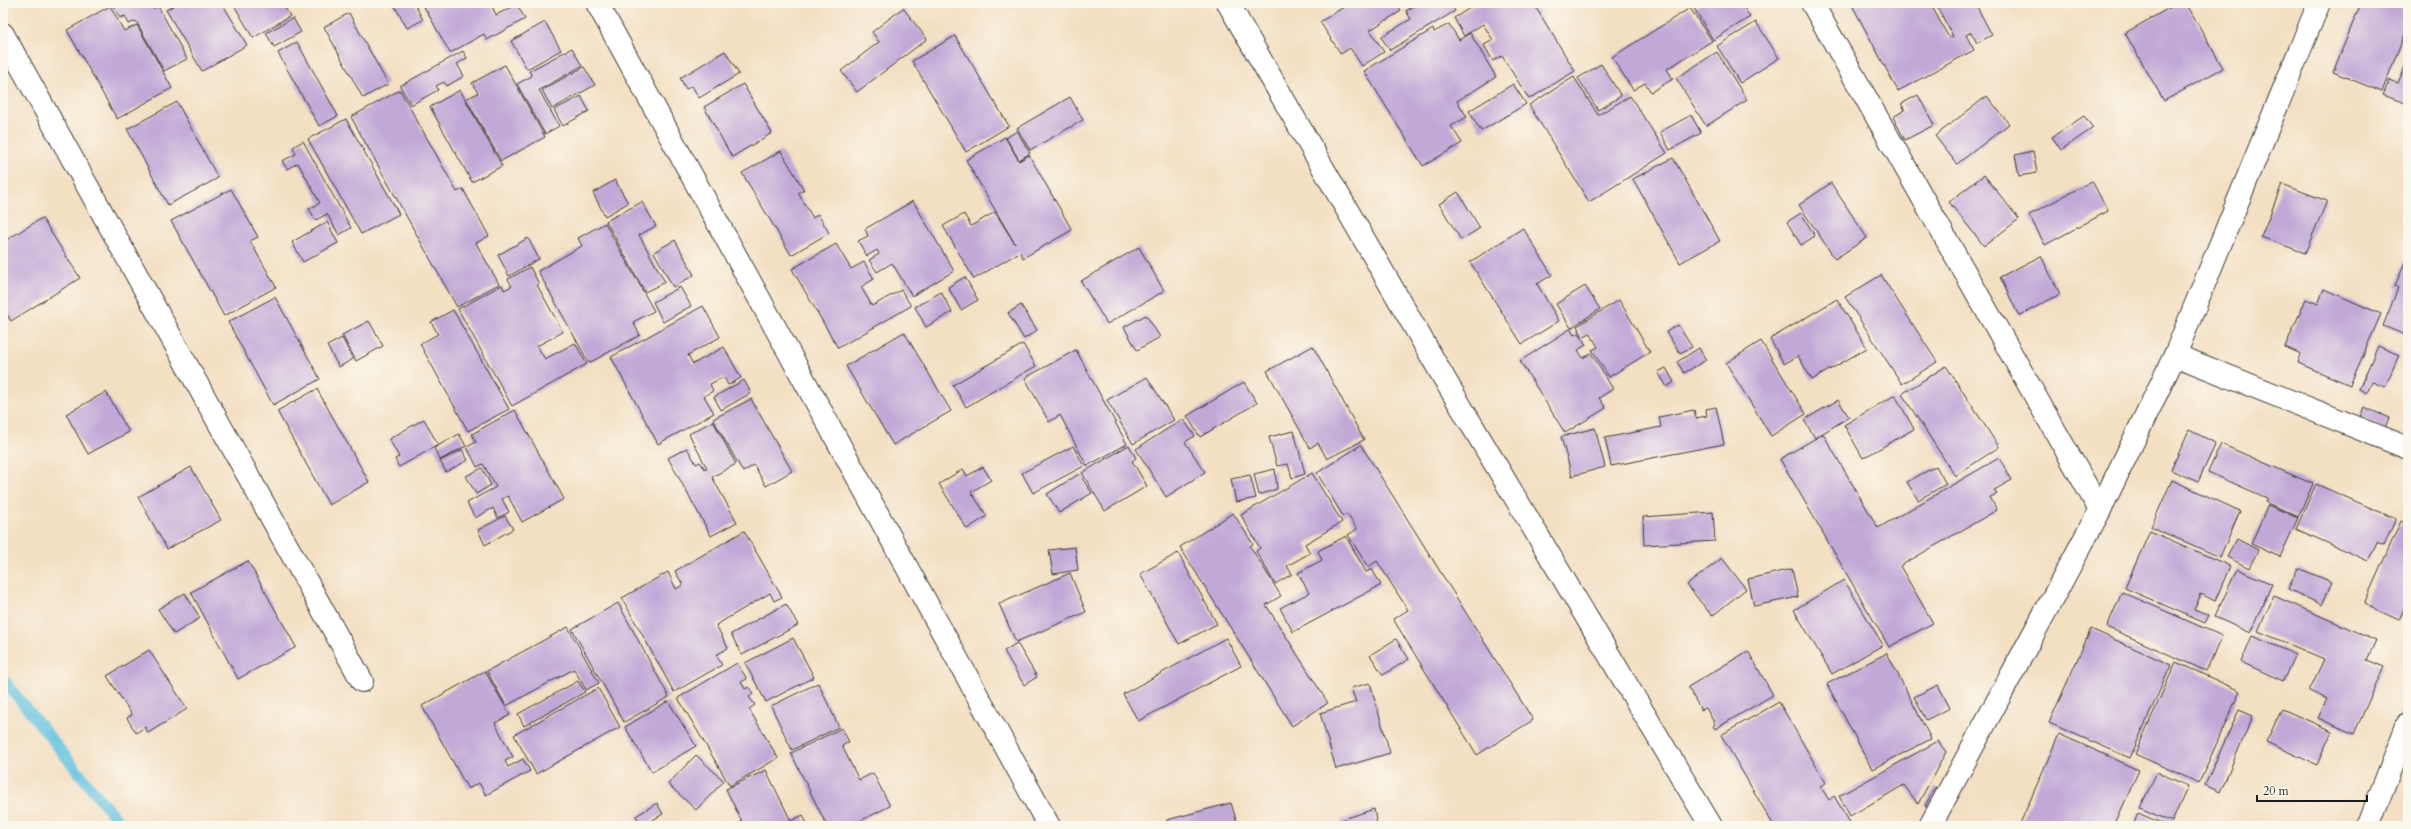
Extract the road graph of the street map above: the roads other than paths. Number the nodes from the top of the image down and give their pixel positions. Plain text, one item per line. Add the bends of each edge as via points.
1 (597, 3) edge
2 (1228, 3) edge
3 (1812, 3) edge
4 (2319, 3) edge
5 (3, 34) edge
6 (2175, 355) junction
7 (2408, 448) edge
8 (2100, 510) junction
9 (362, 681) dead end
10 (2408, 723) edge
11 (1049, 826) edge
12 (1711, 826) edge
13 (1930, 826) edge
14 (2368, 826) edge

1 - 11 street
2 - 12 street via 1448,385
3 - 8 street
4 - 6 street
5 - 9 street
6 - 7 street
6 - 8 street
8 - 13 street
10 - 14 street

